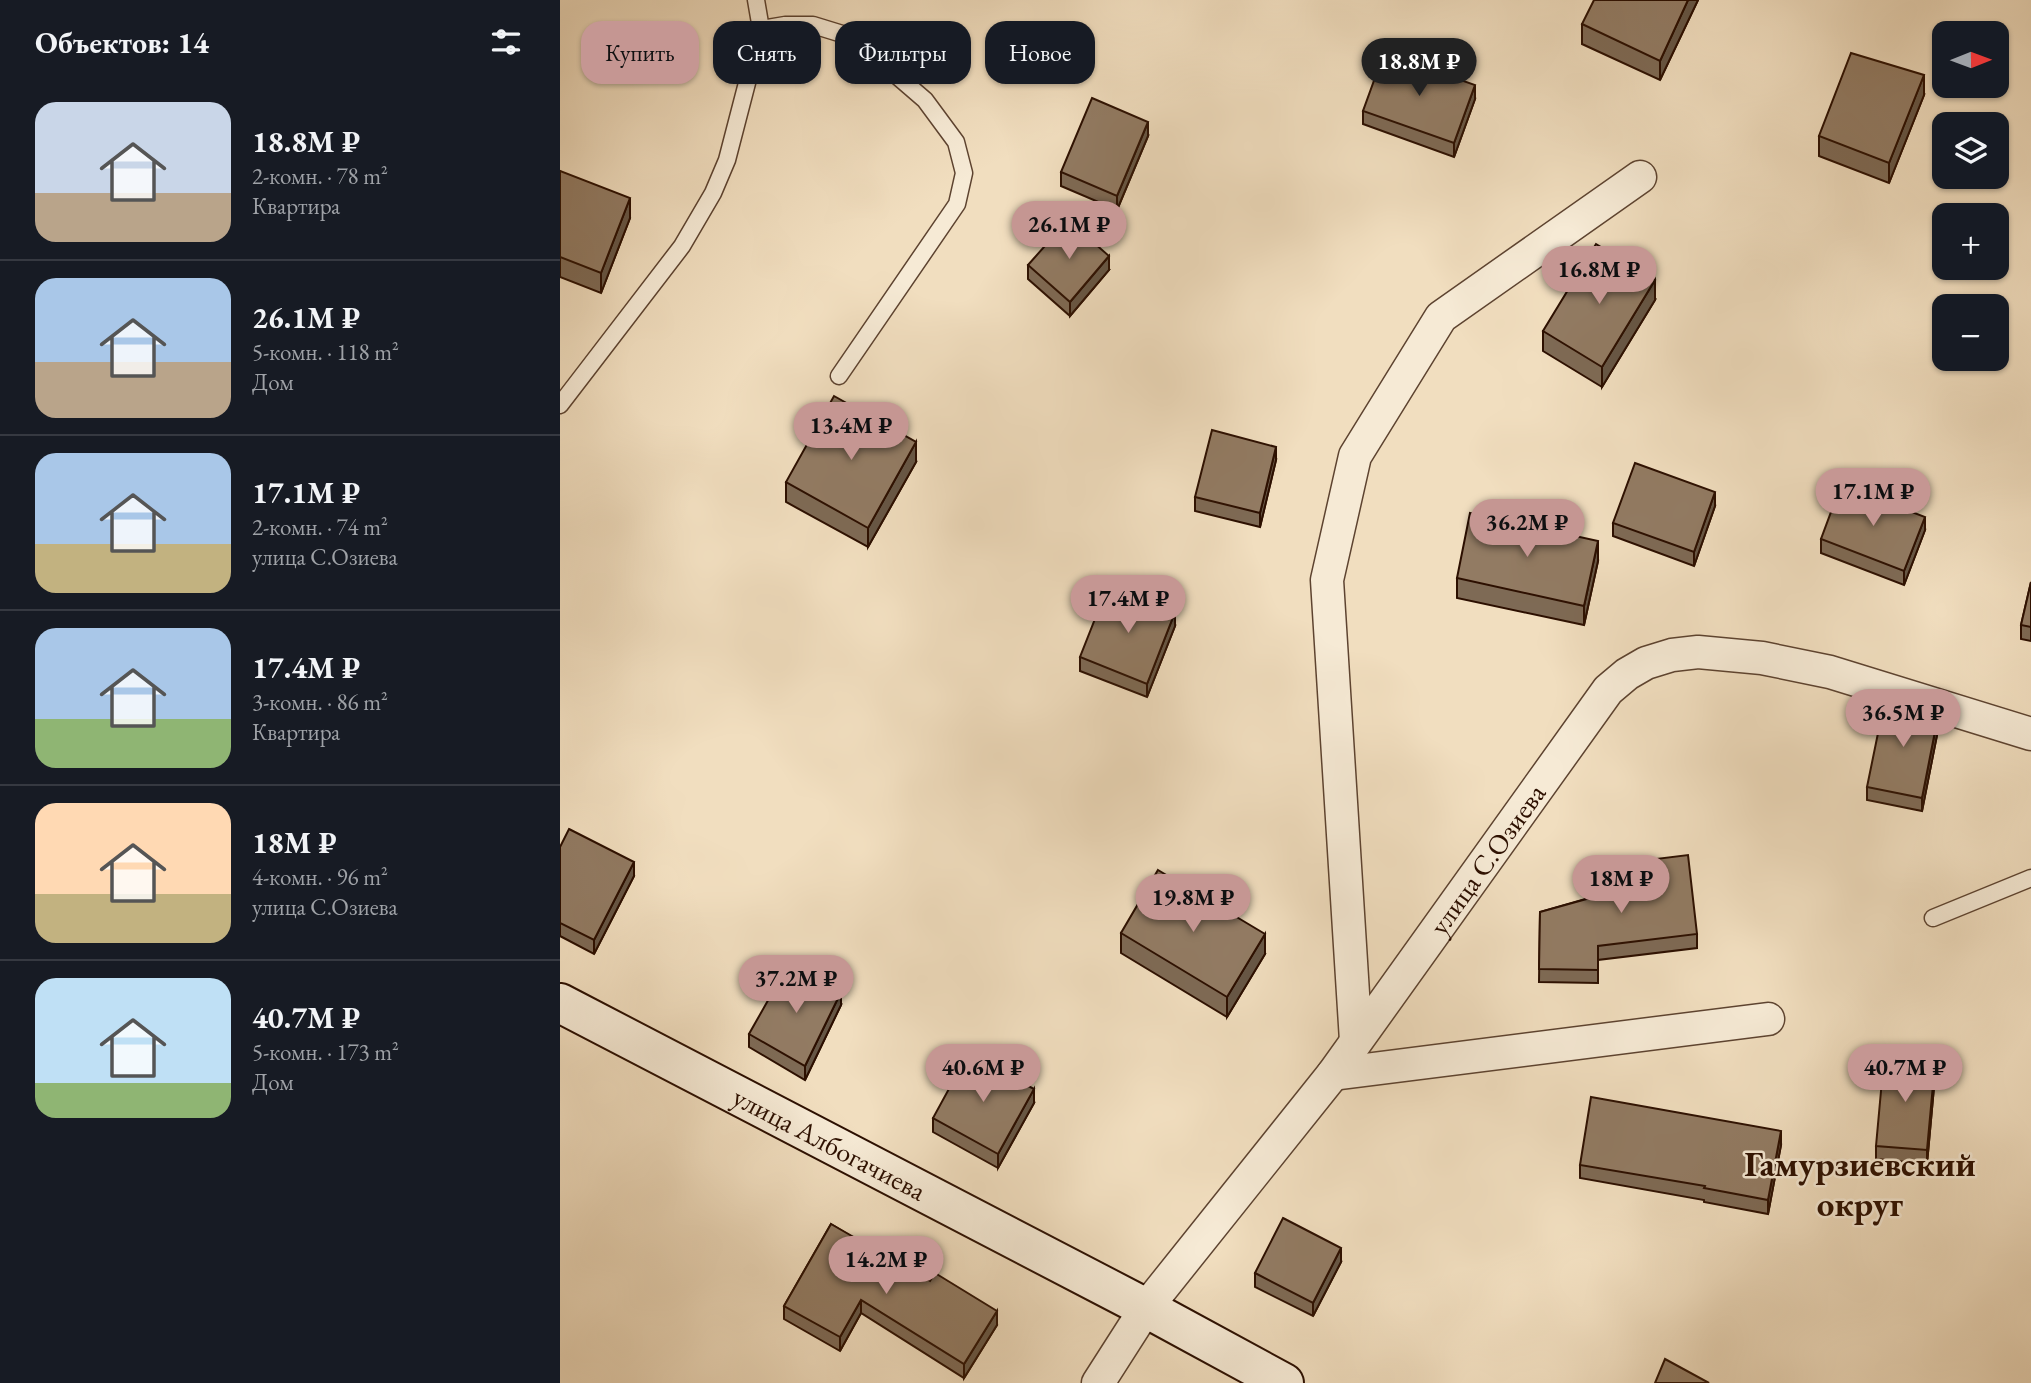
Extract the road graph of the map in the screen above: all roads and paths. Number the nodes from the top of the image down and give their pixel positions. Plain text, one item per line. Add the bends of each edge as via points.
1 (756, 0) edge
2 (760, 21) edge
3 (821, 27) edge
4 (747, 84) edge
5 (1640, 177) dead end
6 (839, 376) dead end
7 (560, 405) edge
8 (2031, 734) edge
9 (2031, 878) edge
10 (1933, 918) dead end
11 (560, 1003) edge
12 (1768, 1019) dead end
13 (1356, 1041) junction
14 (1333, 1074) junction
15 (1146, 1308) junction
16 (1098, 1383) edge
17 (1284, 1383) edge

1 - 2 lane
3 - 6 lane via 852,37 925,100 956,142 964,173 957,204
4 - 7 lane via 727,160 682,246
5 - 13 street via 1441,317 1355,456 1327,580
8 - 13 street, улица С.Озиева via 1830,671 1762,658 1698,652 1646,663 1608,690
9 - 10 lane
11 - 15 street, улица Албогачиева
12 - 14 street
13 - 14 street, улица С.Озиева
14 - 15 street, улица С.Озиева
15 - 16 street, улица С.Озиева
15 - 17 street, улица Албогачиева

